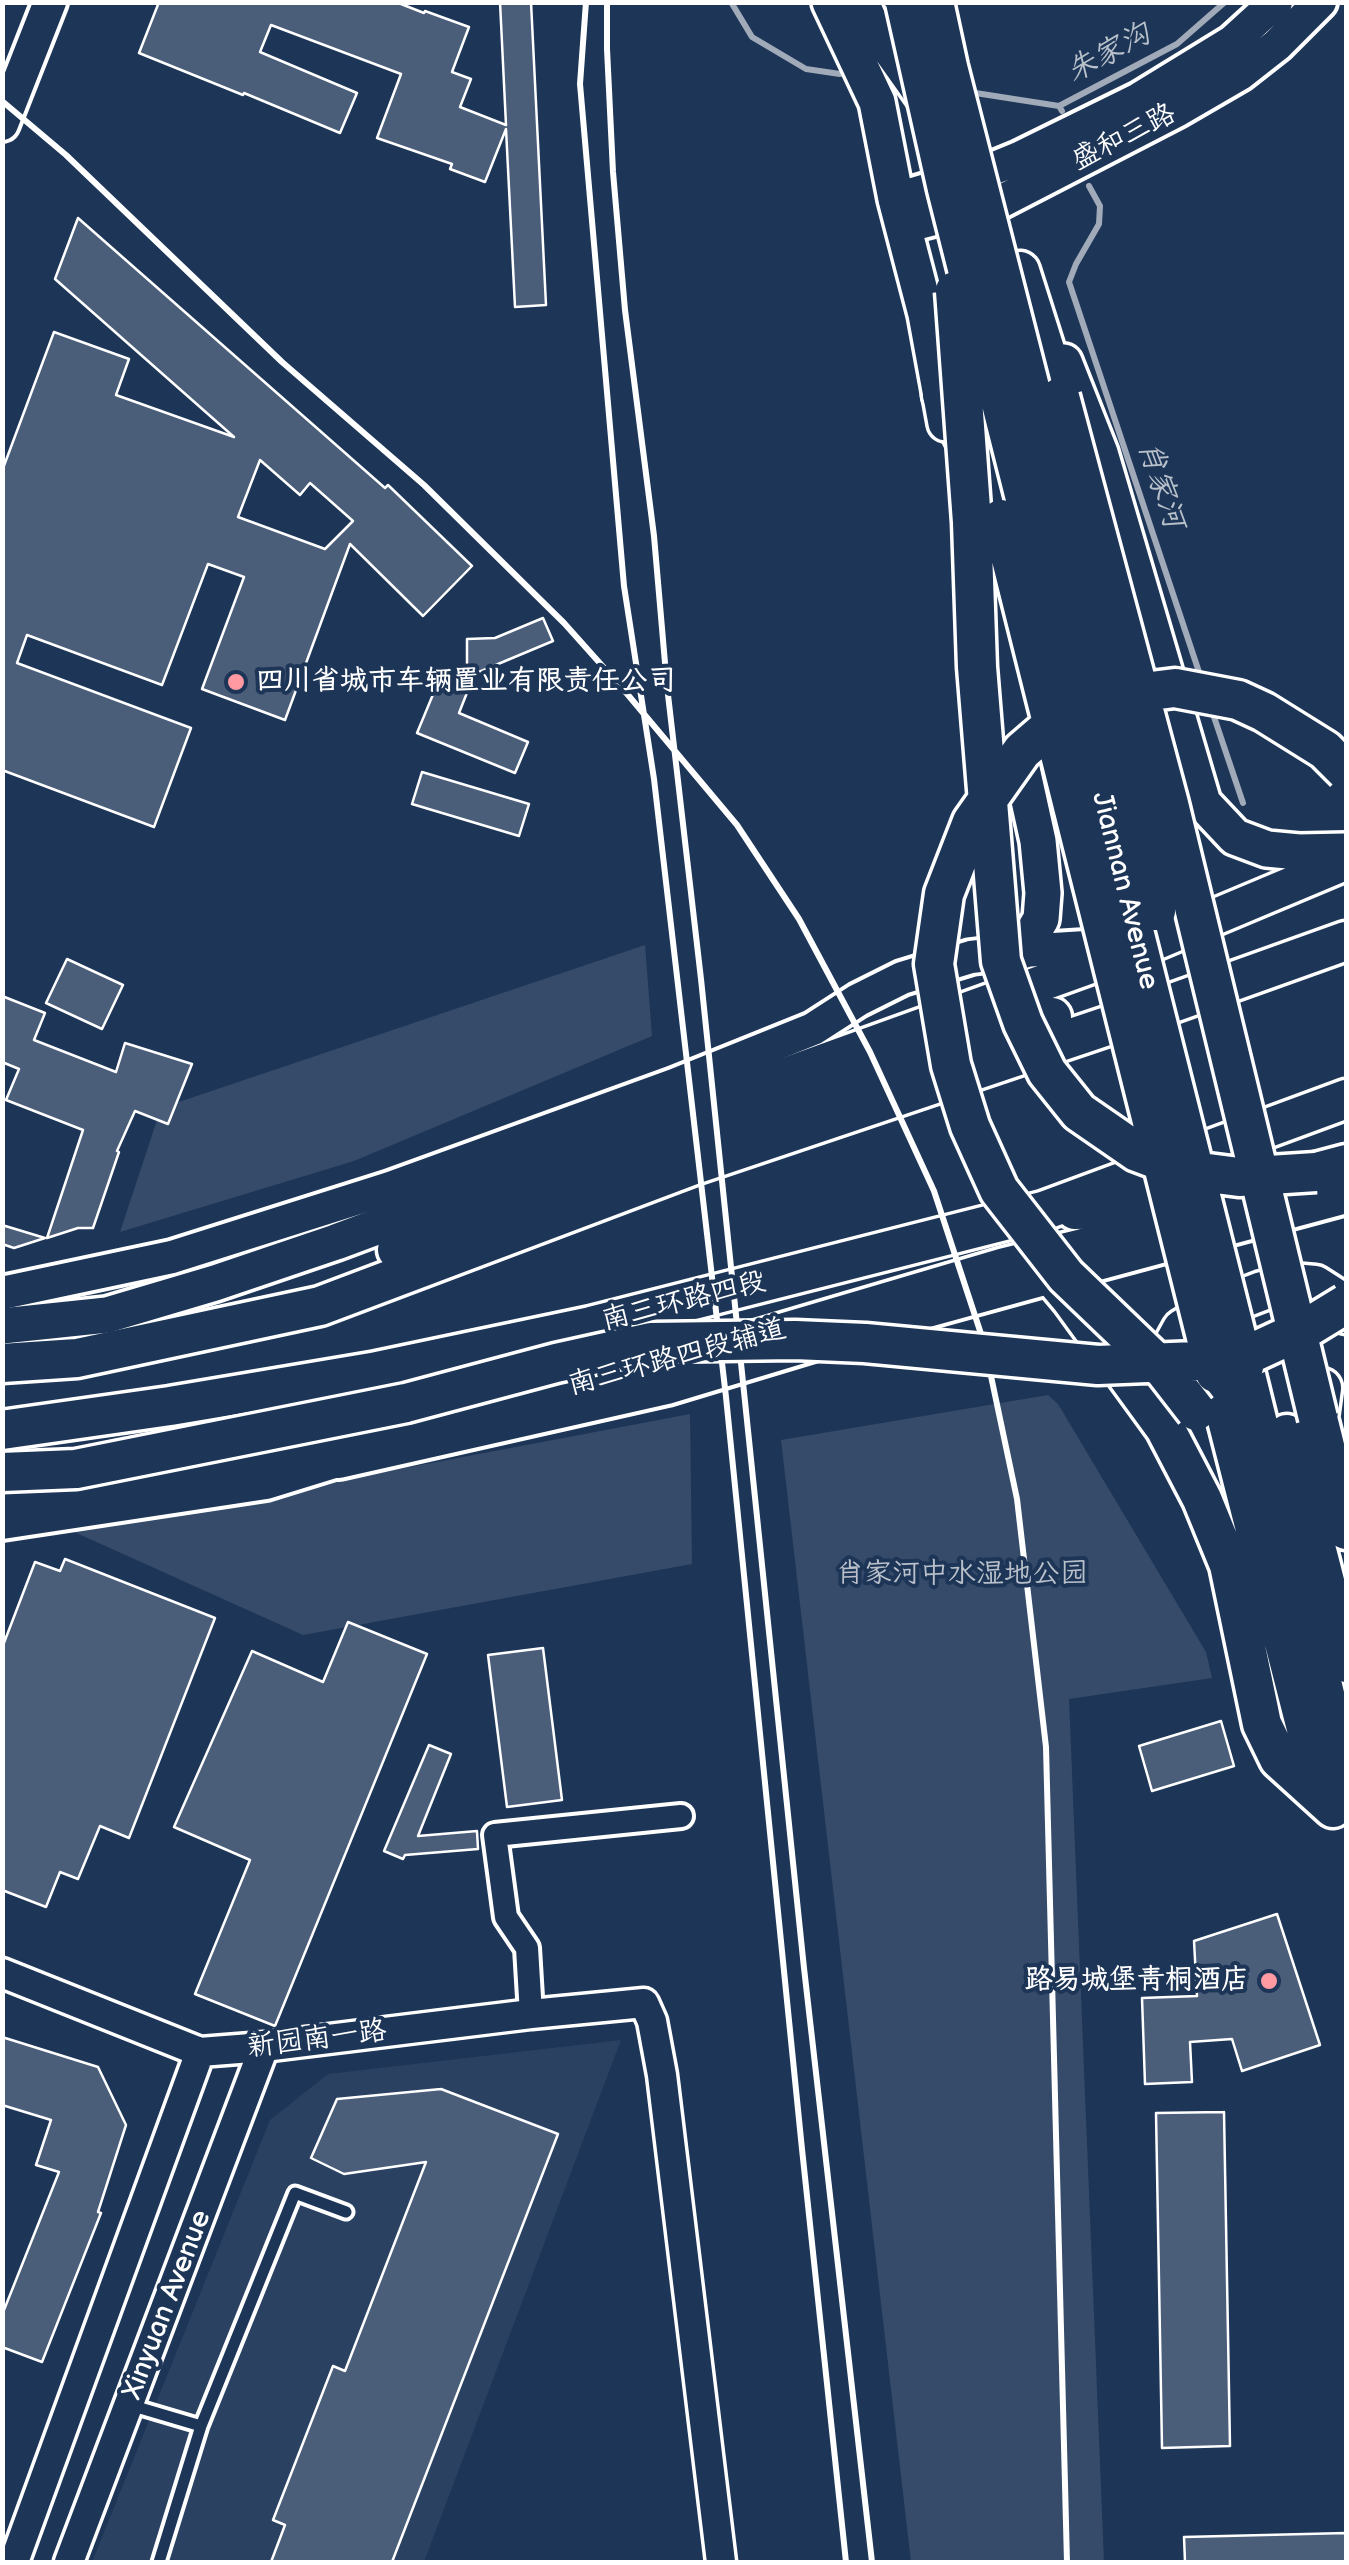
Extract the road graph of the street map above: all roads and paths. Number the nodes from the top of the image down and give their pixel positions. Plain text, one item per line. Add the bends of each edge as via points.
1 (50, 2) edge
2 (830, 2) edge
3 (861, 2) edge
4 (905, 2) edge
5 (934, 2) edge
6 (1276, 2) edge
7 (1320, 2) edge
8 (2, 124) edge
9 (976, 188) junction
10 (900, 213) junction
11 (1020, 272) junction
12 (942, 396) junction
13 (1238, 700) junction
14 (1346, 740) edge
15 (1346, 771) edge
16 (1203, 803) junction
17 (1038, 841) junction
18 (1346, 852) edge
19 (1346, 862) edge
20 (1346, 941) edge
21 (1153, 943) junction
22 (1022, 951) junction
23 (1346, 1099) edge
24 (1346, 1166) edge
25 (1346, 1197) edge
26 (1218, 1206) junction
27 (1043, 1211) junction
28 (336, 1242) junction
29 (1043, 1271) junction
30 (1346, 1275) edge
31 (2, 1293) edge
32 (1346, 1304) edge
33 (2, 1305) edge
34 (1346, 1314) edge
35 (2, 1326) edge
36 (2, 1363) edge
37 (1242, 1367) junction
38 (492, 1406) junction
39 (1318, 1418) junction
40 (2, 1430) edge
41 (1179, 1455) junction
42 (339, 1462) junction
43 (2, 1472) edge
44 (2, 1497) edge
45 (2, 1523) edge
46 (1346, 1530) edge
47 (1255, 1532) junction
48 (1346, 1664) edge
49 (1342, 1803) edge
50 (681, 1816) dead end
51 (2, 1973) edge
52 (532, 2014) junction
53 (264, 2047) junction
54 (200, 2052) junction
55 (346, 2212) dead end
56 (130, 2405) junction
57 (202, 2426) junction
58 (14, 2562) edge
59 (69, 2562) edge
60 (159, 2562) edge
61 (721, 2562) edge

1 - 8 main road
2 - 10 main road via 877,102
3 - 9 main road
4 - 9 highway, Jiannan Avenue, bridge
5 - 37 highway, Jiannan Avenue, bridge via 1154,906
6 - 9 main road via 1232,42
7 - 9 main road, 盛和三路 via 1277,46 1178,110
9 - 10 main road, 盛和三路
9 - 11 main road
9 - 24 highway, bridge via 972,522 978,667 1001,961 1023,1023 1047,1072 1079,1112 1137,1152 1185,1170 1238,1176
9 - 37 highway, Jiannan Avenue, bridge
10 - 12 main road
11 - 16 main road via 1100,453
11 - 39 highway, bridge via 1169,804
12 - 17 main road
12 - 37 highway, bridge via 1001,519
13 - 14 highway, bridge
13 - 15 highway, bridge via 1325,750
13 - 47 highway, bridge via 1175,688 1119,695 1058,720 1022,752 972,822 944,894 934,964 951,1065 1000,1190 1066,1276 1165,1371 1196,1411
16 - 17 main road via 1160,858 1138,867 1102,867
16 - 18 main road via 1235,837 1267,849
17 - 22 main road via 1041,918
19 - 21 main road
20 - 36 highway via 694,1166 320,1306 77,1358
21 - 22 main road
21 - 28 main road
22 - 31 main road via 971,957 902,978 796,1036 390,1188 172,1257
23 - 27 highway, 南三环路四段
24 - 26 main road, 南三环路四段辅道
25 - 29 main road
26 - 27 highway
26 - 29 main road, 南三环路四段辅道 via 1081,1247
27 - 40 highway, 南三环路四段 via 590,1326 390,1368
28 - 33 main road via 164,1284
28 - 35 main road via 106,1315
29 - 38 main road, 南三环路四段辅道
29 - 41 highway via 1071,1300
29 - 42 main road via 666,1388
30 - 39 highway via 1332,1315
32 - 43 highway, bridge via 1254,1352 1196,1361 1098,1365 812,1340 651,1342 388,1407 76,1469
34 - 41 highway via 1343,1303 1315,1285 1292,1283 1214,1309 1182,1329 1161,1376
37 - 47 highway
37 - 48 highway, Jiannan Avenue
37 - 49 highway, Jiannan Avenue
38 - 42 main road, 南三环路四段辅道
38 - 44 highway via 174,1472
39 - 46 highway
41 - 49 highway via 1228,1565 1262,1724 1279,1760
42 - 45 main road, 南三环路四段辅道 via 266,1483
47 - 49 highway via 1312,1752 1329,1803
50 - 52 street via 496,1835 506,1916 527,1948
51 - 54 street, 新园南一路
52 - 53 street, 新园南一路
52 - 61 street, 新园南一路 via 644,2003 652,2021
53 - 54 street, 新园南一路
53 - 56 street, Xinyuan Avenue
54 - 58 street, Xinyuan Avenue
55 - 57 lane via 295,2193
56 - 57 lane
56 - 59 street, Xinyuan Avenue
57 - 60 lane

